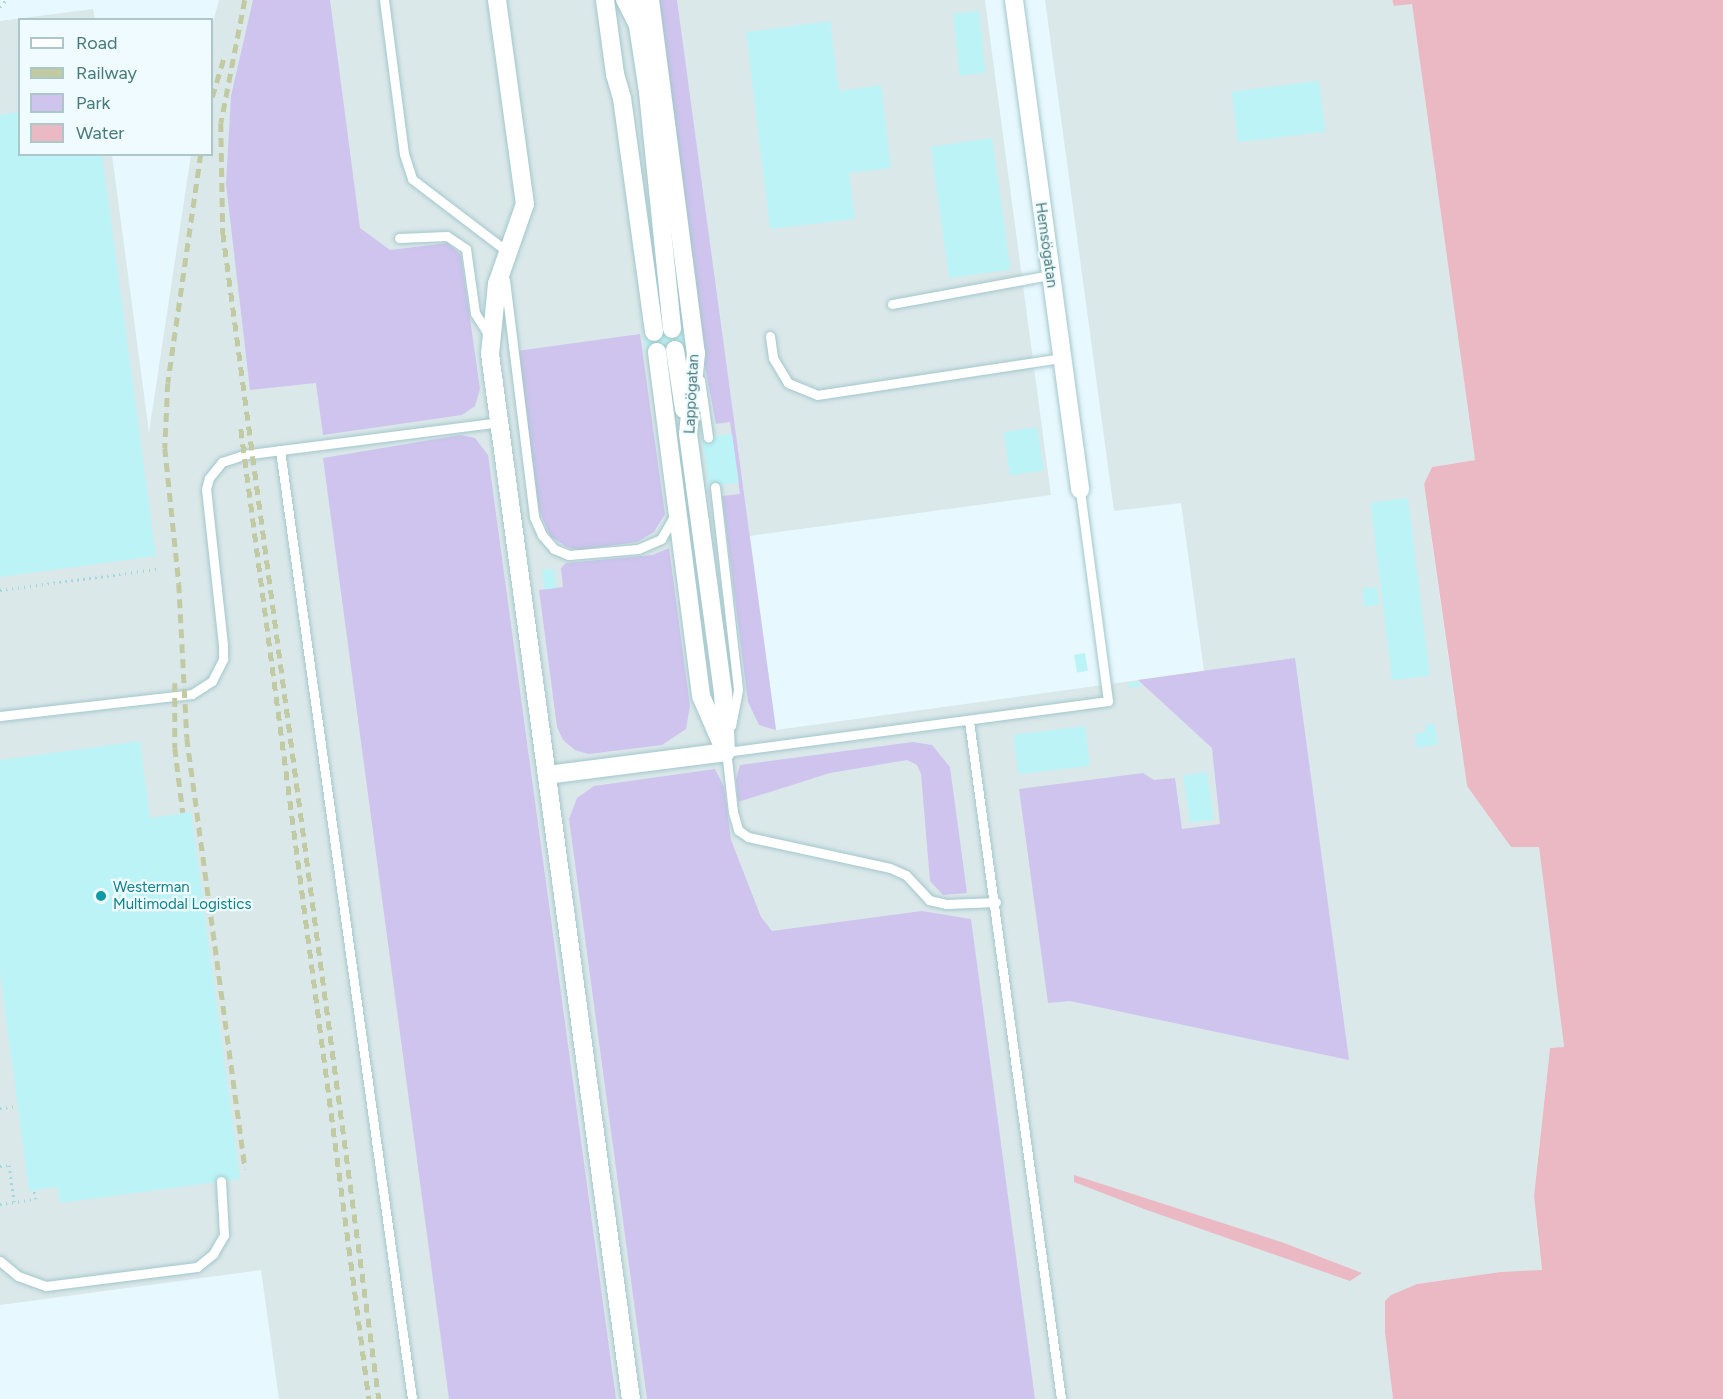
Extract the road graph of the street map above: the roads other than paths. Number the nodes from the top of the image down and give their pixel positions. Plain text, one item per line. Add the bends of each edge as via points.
1 (384, 0) edge
2 (497, 0) edge
3 (604, 0) edge
4 (620, 0) edge
5 (634, 0) edge
6 (651, 0) edge
7 (1014, 0) edge
8 (639, 38) junction
9 (399, 238) dead end
10 (506, 259) junction
11 (1050, 275) junction
12 (892, 304) dead end
13 (770, 336) dead end
14 (489, 337) junction
15 (696, 353) junction
16 (1062, 358) junction
17 (500, 422) junction
18 (688, 434) junction
19 (708, 437) dead end
20 (280, 450) junction
21 (715, 487) dead end
22 (1080, 490) joint
23 (676, 513) junction
24 (0, 716) edge
25 (969, 721) junction
26 (726, 752) junction
27 (548, 776) junction
28 (996, 902) junction
29 (221, 1181) dead end
30 (0, 1261) edge
31 (412, 1399) edge
32 (631, 1399) edge
33 (1061, 1399) edge

1 - 10 lane via 405,154 412,179
2 - 10 street via 525,204
3 - 8 street via 663,331
4 - 8 lane
5 - 8 street
6 - 15 street, Lappögatan
7 - 11 street, Hemsögatan
9 - 14 lane via 447,236 466,249 475,313
10 - 14 street
10 - 23 lane via 534,517 542,535 554,549 569,555 638,549 661,539
11 - 12 lane
11 - 16 street, Hemsögatan
13 - 16 lane via 773,358 788,383 817,395
14 - 17 street
15 - 18 street, Lappögatan
15 - 19 lane
16 - 22 street, Hemsögatan
17 - 20 lane
17 - 27 street
18 - 23 street, Lappögatan via 666,351
18 - 26 street, Lappögatan via 723,692
20 - 24 lane via 231,458 209,478 206,499 224,645 224,659 212,681 192,694
20 - 31 lane
21 - 26 lane via 738,690
22 - 25 lane via 1108,701
23 - 26 street, Lappögatan via 700,696
25 - 26 lane
25 - 28 lane
26 - 27 street
26 - 28 lane via 733,812 738,830 748,837 890,868 906,875 929,900 946,904
27 - 32 street
28 - 33 lane
29 - 30 lane via 224,1235 213,1254 197,1267 46,1286 18,1276

